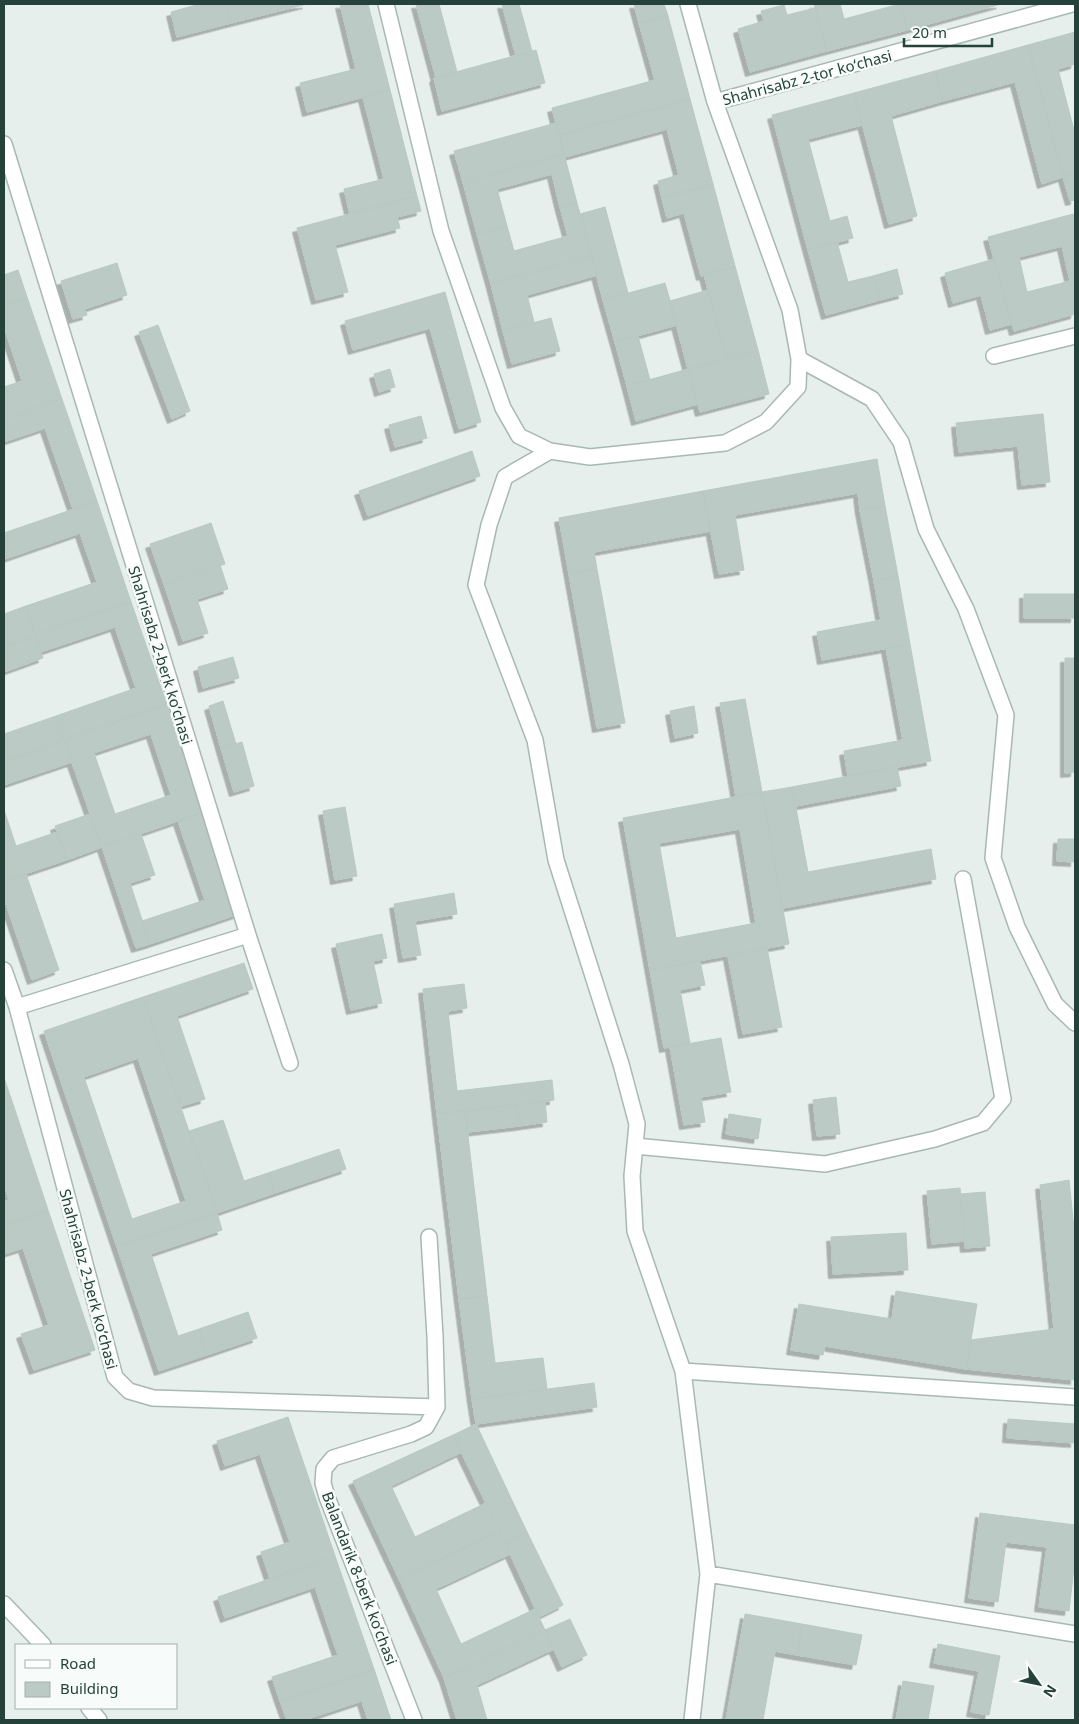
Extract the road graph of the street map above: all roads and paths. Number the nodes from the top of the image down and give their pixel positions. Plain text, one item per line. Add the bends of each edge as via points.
1 (386, 4) edge
2 (688, 4) edge
3 (1072, 4) edge
4 (715, 102) junction
5 (4, 144) edge
6 (1075, 336) edge
7 (994, 356) dead end
8 (799, 359) junction
9 (550, 451) junction
10 (963, 879) dead end
11 (248, 935) junction
12 (4, 970) edge
13 (17, 1007) junction
14 (1075, 1023) edge
15 (290, 1063) dead end
16 (635, 1146) junction
17 (429, 1237) dead end
18 (683, 1371) junction
19 (1075, 1397) edge
20 (437, 1407) junction
21 (708, 1574) junction
22 (4, 1604) edge
23 (1075, 1634) edge
24 (42, 1644) edge
25 (91, 1709) edge
26 (99, 1720) edge
27 (414, 1720) edge
28 (692, 1720) edge

1 - 9 street, Shahrisabz 2-tor koʻchasi via 441,231 503,408 520,436
2 - 4 street, Shahrisabz 2-tor koʻchasi
3 - 4 street, Shahrisabz 2-tor koʻchasi
4 - 8 street, Shahrisabz 2-tor koʻchasi via 790,310
5 - 11 street, Shahrisabz 2-berk koʻchasi
6 - 7 street
8 - 9 street, Shahrisabz 2-tor koʻchasi via 798,387 766,422 725,443 590,457
8 - 14 street via 872,399 901,442 926,529 966,609 1006,715 993,858 1017,928 1055,1004
9 - 16 street via 506,477 488,525 476,585 535,740 556,860 623,1073 637,1124
10 - 16 street via 1003,1098 983,1123 935,1139 825,1164
11 - 13 street
11 - 15 street, Shahrisabz 2-berk koʻchasi
12 - 13 street, Shahrisabz 2-berk koʻchasi
13 - 20 street, Shahrisabz 2-berk koʻchasi via 115,1377 130,1391 152,1398
16 - 18 street via 632,1176 635,1232
17 - 20 street
18 - 19 street
18 - 21 street
20 - 27 street, Balandarik 8-berk koʻchasi via 426,1427 333,1458 324,1469 323,1482
21 - 23 street
21 - 28 street
22 - 24 street
25 - 26 street

